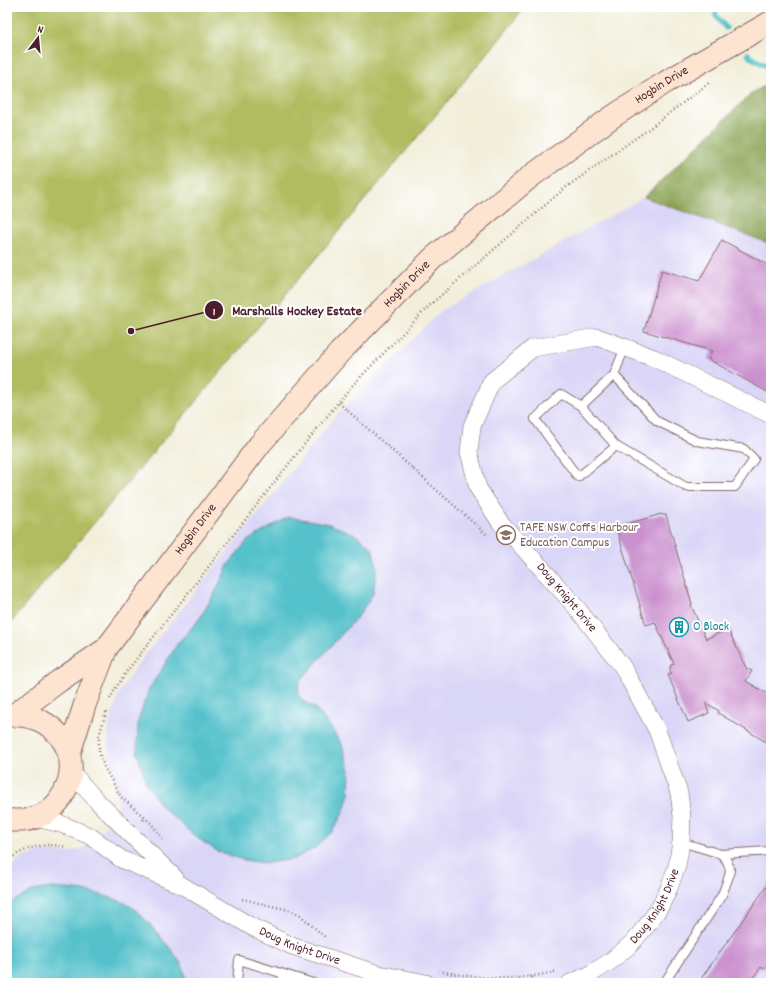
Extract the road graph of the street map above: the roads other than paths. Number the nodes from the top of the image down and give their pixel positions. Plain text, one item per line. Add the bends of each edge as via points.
1 (771, 22) edge
2 (625, 347) junction
3 (614, 375) junction
4 (581, 406) junction
5 (771, 415) edge
6 (616, 446) junction
7 (106, 649) junction
8 (10, 716) edge
9 (70, 762) junction
10 (17, 823) edge
11 (681, 842) junction
12 (771, 851) edge
13 (721, 854) junction
14 (183, 886) junction
15 (283, 974) junction
16 (566, 976) edge
17 (237, 983) edge
18 (282, 983) edge
19 (313, 983) edge
20 (426, 983) edge
21 (664, 983) edge

1 - 7 main road, Hogbin Drive via 666,82 612,117 530,177 433,258 340,352 260,444
2 - 3 lane
2 - 5 street, Doug Knight Drive via 654,358
2 - 11 street, Doug Knight Drive via 597,337 533,348 492,381 472,426 469,452 478,488 500,522 576,607 622,666 657,730 680,793
3 - 4 lane
3 - 6 lane via 657,421 697,441 744,449 754,459 735,487 686,487
4 - 6 lane
4 - 6 lane via 561,394 535,419 578,476
7 - 8 main road, Hogbin Drive
7 - 9 main road, Hogbin Drive via 85,704
8 - 9 main road via 32,717 48,725 61,738
9 - 10 main road, Hogbin Drive via 68,786 60,800 49,811
9 - 14 street, Doug Knight Drive via 97,802
10 - 14 street, Doug Knight Drive via 61,824 90,836 121,859
11 - 13 lane
11 - 16 street, Doug Knight Drive via 677,866 661,905 631,944 589,975
12 - 13 lane
13 - 21 lane via 730,869 728,883
14 - 20 street, Doug Knight Drive via 236,919 292,946 379,974
15 - 17 lane via 239,960
15 - 18 lane
15 - 19 lane

